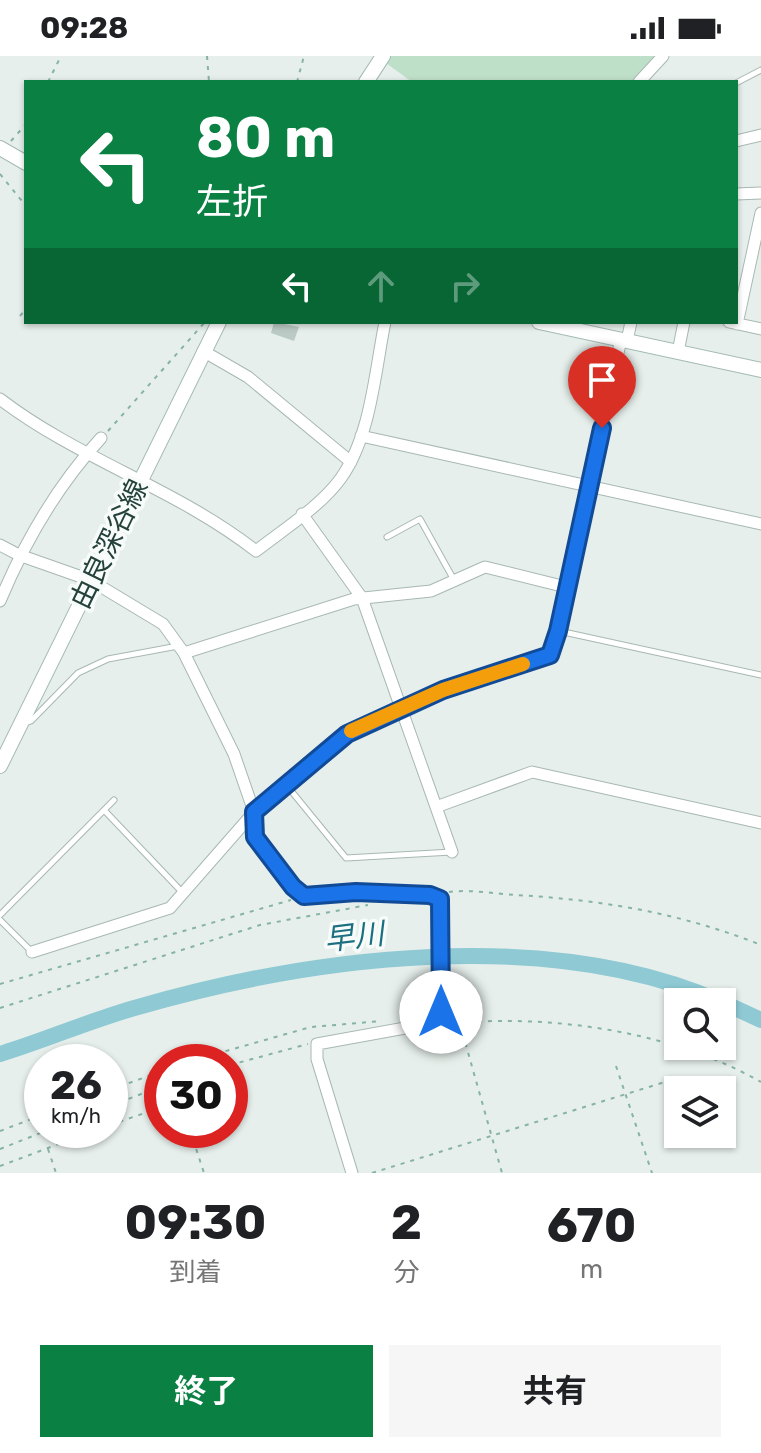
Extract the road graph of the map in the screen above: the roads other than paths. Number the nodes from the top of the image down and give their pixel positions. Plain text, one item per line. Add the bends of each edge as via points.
1 (383, 56) edge
2 (663, 56) edge
3 (761, 70) edge
4 (368, 80) edge
5 (641, 80) edge
6 (738, 82) edge
7 (761, 135) edge
8 (738, 141) edge
9 (1, 149) edge
10 (24, 162) edge
11 (761, 193) edge
12 (738, 194) edge
13 (761, 213) edge
14 (738, 303) edge
15 (218, 324) edge
16 (385, 324) edge
17 (548, 324) edge
18 (630, 324) edge
19 (684, 324) edge
20 (738, 324) edge
21 (761, 329) edge
22 (624, 340) junction
23 (203, 351) junction
24 (678, 352) junction
25 (761, 370) edge
26 (0, 399) edge
27 (361, 436) junction
28 (101, 438) road end
29 (85, 455) junction
30 (351, 462) junction
31 (141, 479) junction
32 (589, 487) junction
33 (302, 514) junction
34 (761, 524) edge
35 (387, 537) dead end
36 (0, 545) edge
37 (19, 555) junction
38 (90, 580) junction
39 (454, 581) junction
40 (566, 587) junction
41 (362, 598) junction
42 (0, 601) edge
43 (558, 631) junction
44 (181, 649) junction
45 (761, 675) edge
46 (403, 708) junction
47 (21, 723) junction
48 (0, 766) edge
49 (285, 783) junction
50 (114, 800) dead end
51 (436, 807) junction
52 (104, 810) junction
53 (254, 812) junction
54 (761, 823) edge
55 (452, 852) joint
56 (183, 892) junction
57 (0, 918) edge
58 (32, 952) joint
59 (352, 1173) edge

1 - 4 main road
2 - 5 street
3 - 6 lane
7 - 8 street
9 - 10 main road
11 - 12 street
13 - 14 street
15 - 23 main road, 由良深谷線
16 - 27 street
17 - 22 main road
18 - 22 street
19 - 24 street
20 - 21 street
22 - 24 main road
22 - 32 street
23 - 30 street via 248,377
23 - 31 main road, 由良深谷線
24 - 25 main road
26 - 29 street
27 - 30 street
27 - 32 street
28 - 29 street
29 - 31 street
29 - 37 street
30 - 33 street via 339,482
31 - 33 street via 256,551
31 - 38 main road, 由良深谷線
32 - 34 street
32 - 40 street
33 - 41 street
35 - 39 lane via 420,519
36 - 37 street
37 - 38 street
37 - 42 street
38 - 44 street via 163,624
38 - 47 main road, 由良深谷線
39 - 40 street via 485,567
39 - 41 street via 431,591
40 - 43 street
41 - 44 street
41 - 46 street
43 - 45 lane
43 - 46 street via 550,655
44 - 47 lane via 108,659 78,673 31,721
44 - 53 street via 234,754
46 - 49 street via 347,734
46 - 51 street
47 - 48 main road, 由良深谷線
49 - 53 street
49 - 55 lane via 346,858
50 - 52 lane
51 - 54 street via 532,772
51 - 55 street
52 - 56 lane
52 - 57 lane
53 - 56 street
53 - 59 street via 255,837 304,896 356,892 440,899 439,1017 317,1044
56 - 58 street via 159,914
57 - 58 lane

